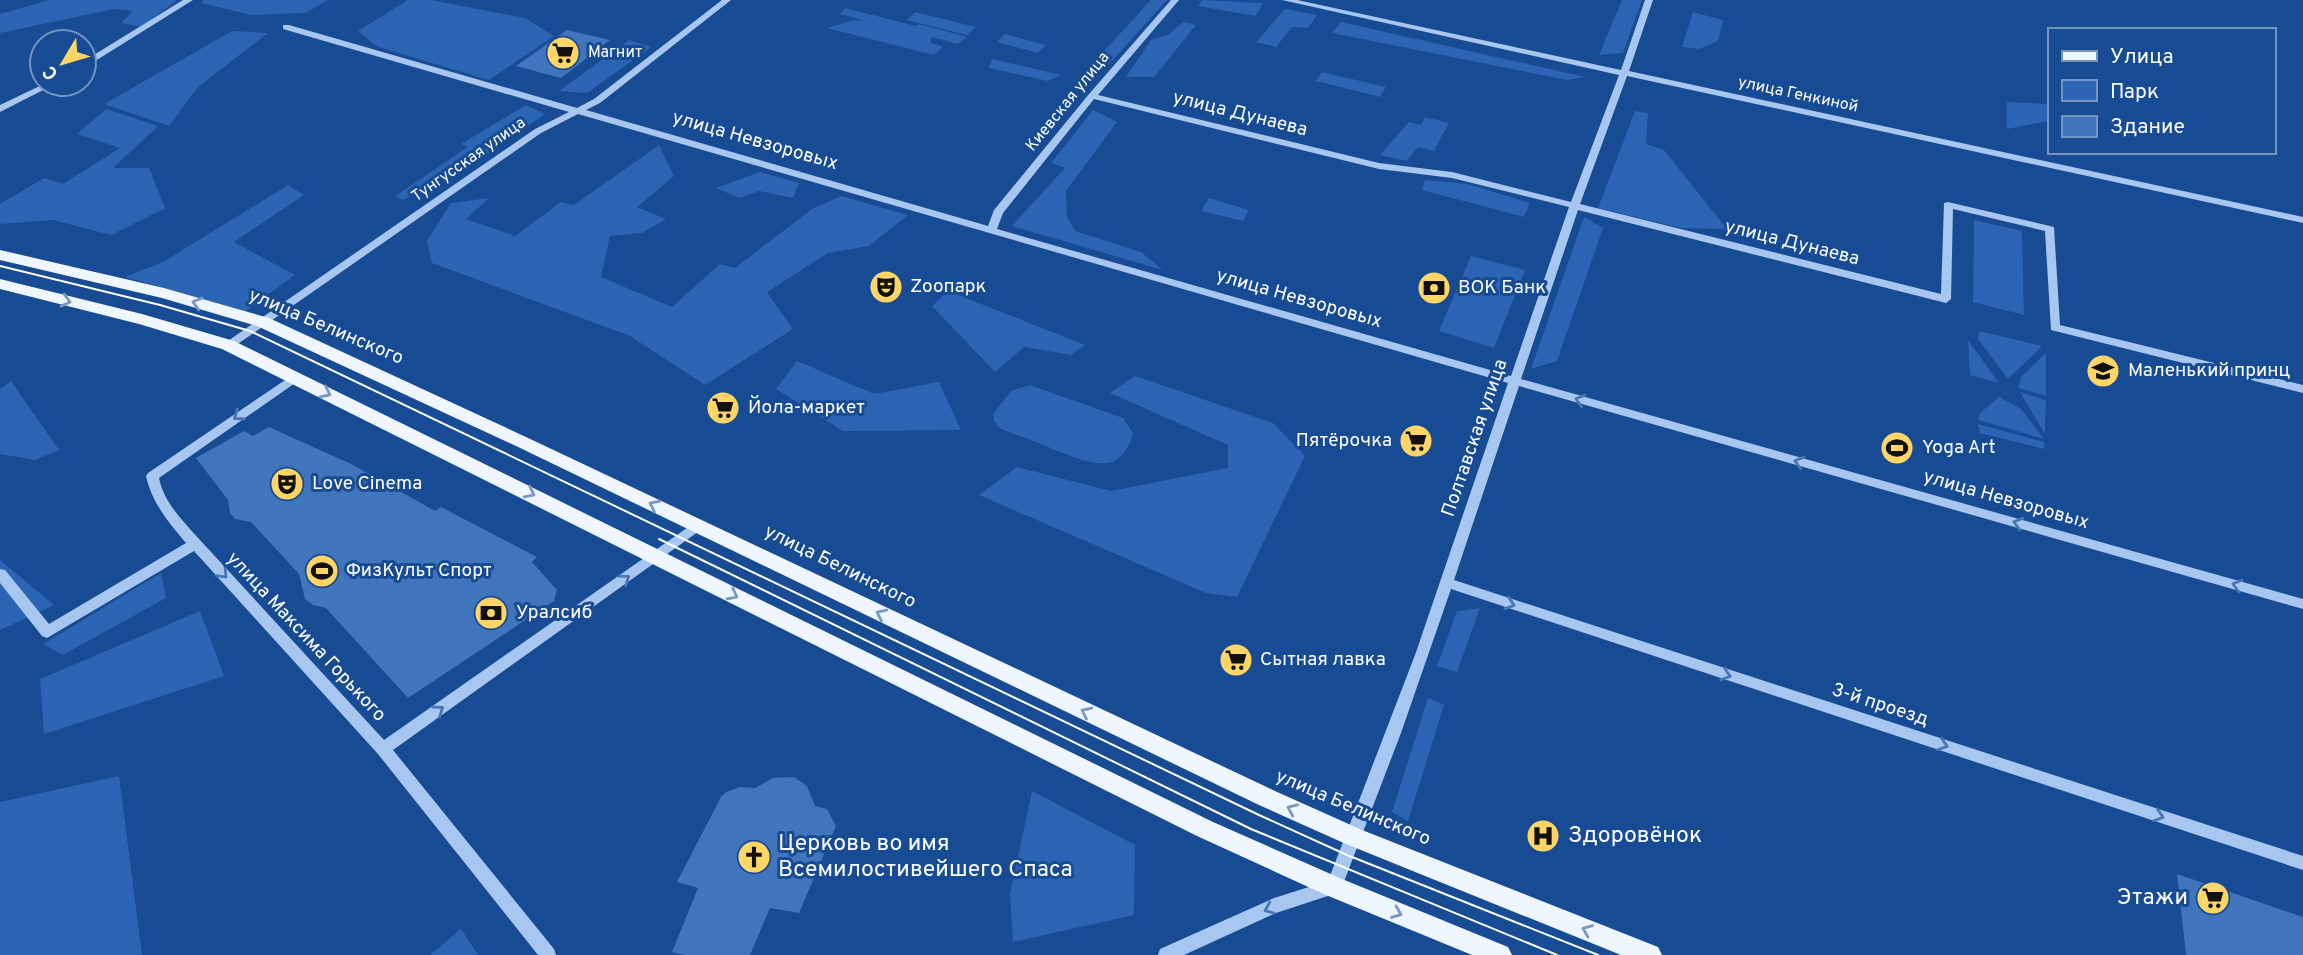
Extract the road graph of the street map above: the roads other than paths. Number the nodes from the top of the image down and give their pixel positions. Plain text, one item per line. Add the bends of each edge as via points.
1 (189, 0) edge
2 (727, 0) edge
3 (1175, 0) edge
4 (1286, 0) edge
5 (1650, 0) edge
6 (286, 27) dead end
7 (98, 56) edge
8 (1625, 74) junction
9 (28, 95) edge
10 (1092, 96) junction
11 (0, 109) edge
12 (579, 110) junction
13 (1573, 208) junction
14 (2303, 220) edge
15 (992, 230) junction
16 (0, 255) edge
17 (0, 285) edge
18 (263, 322) junction
19 (228, 345) junction
20 (294, 378) junction
21 (1515, 381) junction
22 (2303, 389) edge
23 (698, 526) junction
24 (195, 544) junction
25 (657, 555) junction
26 (0, 574) edge
27 (1445, 582) junction
28 (2303, 604) edge
29 (383, 749) junction
30 (1354, 837) junction
31 (2303, 863) edge
32 (1334, 887) junction
33 (548, 955) edge
34 (1166, 955) edge
35 (1500, 955) edge
36 (1650, 955) edge

1 - 7 street
2 - 12 street, Тунгусская улица via 597,101
3 - 10 street, Киевская улица
4 - 8 street, улица Генкиной
5 - 8 street, Полтавская улица
6 - 12 street, улица Невзоровых
8 - 13 street, Полтавская улица
8 - 14 street, улица Генкиной
9 - 11 street
10 - 13 street, улица Дунаева via 1387,167 1452,176
10 - 15 street, Киевская улица via 999,212
12 - 15 street, улица Невзоровых
12 - 18 street, Тунгусская улица via 538,131
13 - 21 street, Полтавская улица
13 - 22 street, улица Дунаева via 1946,299 1948,205 2050,229 2055,327
15 - 21 street, улица Невзоровых
18 -> 16 main road, улица Белинского via 164,293
17 -> 19 main road
18 - 19 street, Тунгусская улица
23 -> 18 main road, улица Белинского
19 - 20 main road
20 -> 24 street, улица Максима Горького via 152,476 171,515
20 -> 25 main road
21 - 27 street, Полтавская улица
28 -> 21 street, улица Невзоровых
23 - 25 street
30 -> 23 main road, улица Белинского
24 - 26 street via 47,632
24 -> 29 street, улица Максима Горького
29 -> 25 street
25 -> 32 main road via 1205,829
27 - 30 street, Полтавская улица
27 -> 31 street, 3-й проезд
29 - 33 street, улица Максима Горького
30 - 32 street, Полтавская улица
36 -> 30 main road, улица Белинского
32 -> 34 street via 1274,906
32 -> 35 main road

